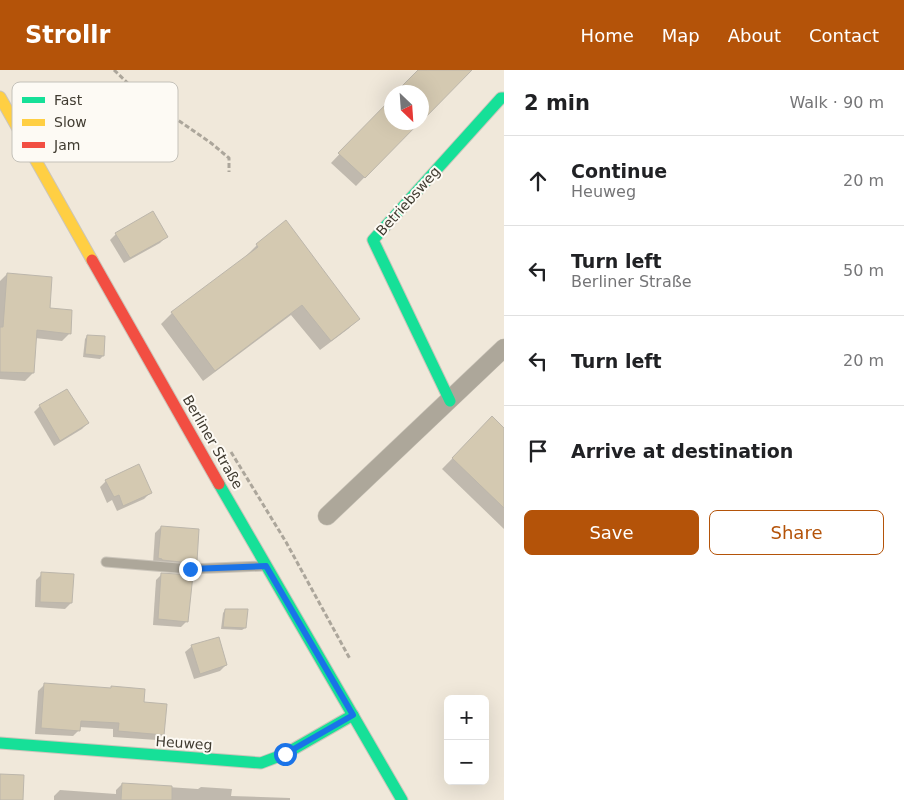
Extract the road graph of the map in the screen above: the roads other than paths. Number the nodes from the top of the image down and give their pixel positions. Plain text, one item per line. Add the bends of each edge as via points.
1 (0, 97) edge
2 (504, 98) edge
3 (12, 118) edge
4 (37, 162) edge
5 (504, 348) edge
6 (450, 401) junction
7 (327, 516) dead end
8 (106, 562) dead end
9 (266, 566) junction
10 (353, 715) junction
11 (0, 743) edge
12 (402, 800) edge

1 - 3 main road, Berliner Straße
2 - 6 main road, Betriebsweg via 373,240
4 - 9 main road, Berliner Straße
5 - 6 street
6 - 7 street
8 - 9 lane via 190,569
9 - 10 main road, Berliner Straße
10 - 11 main road, Heuweg via 285,754 261,763
10 - 12 main road, Berliner Straße

